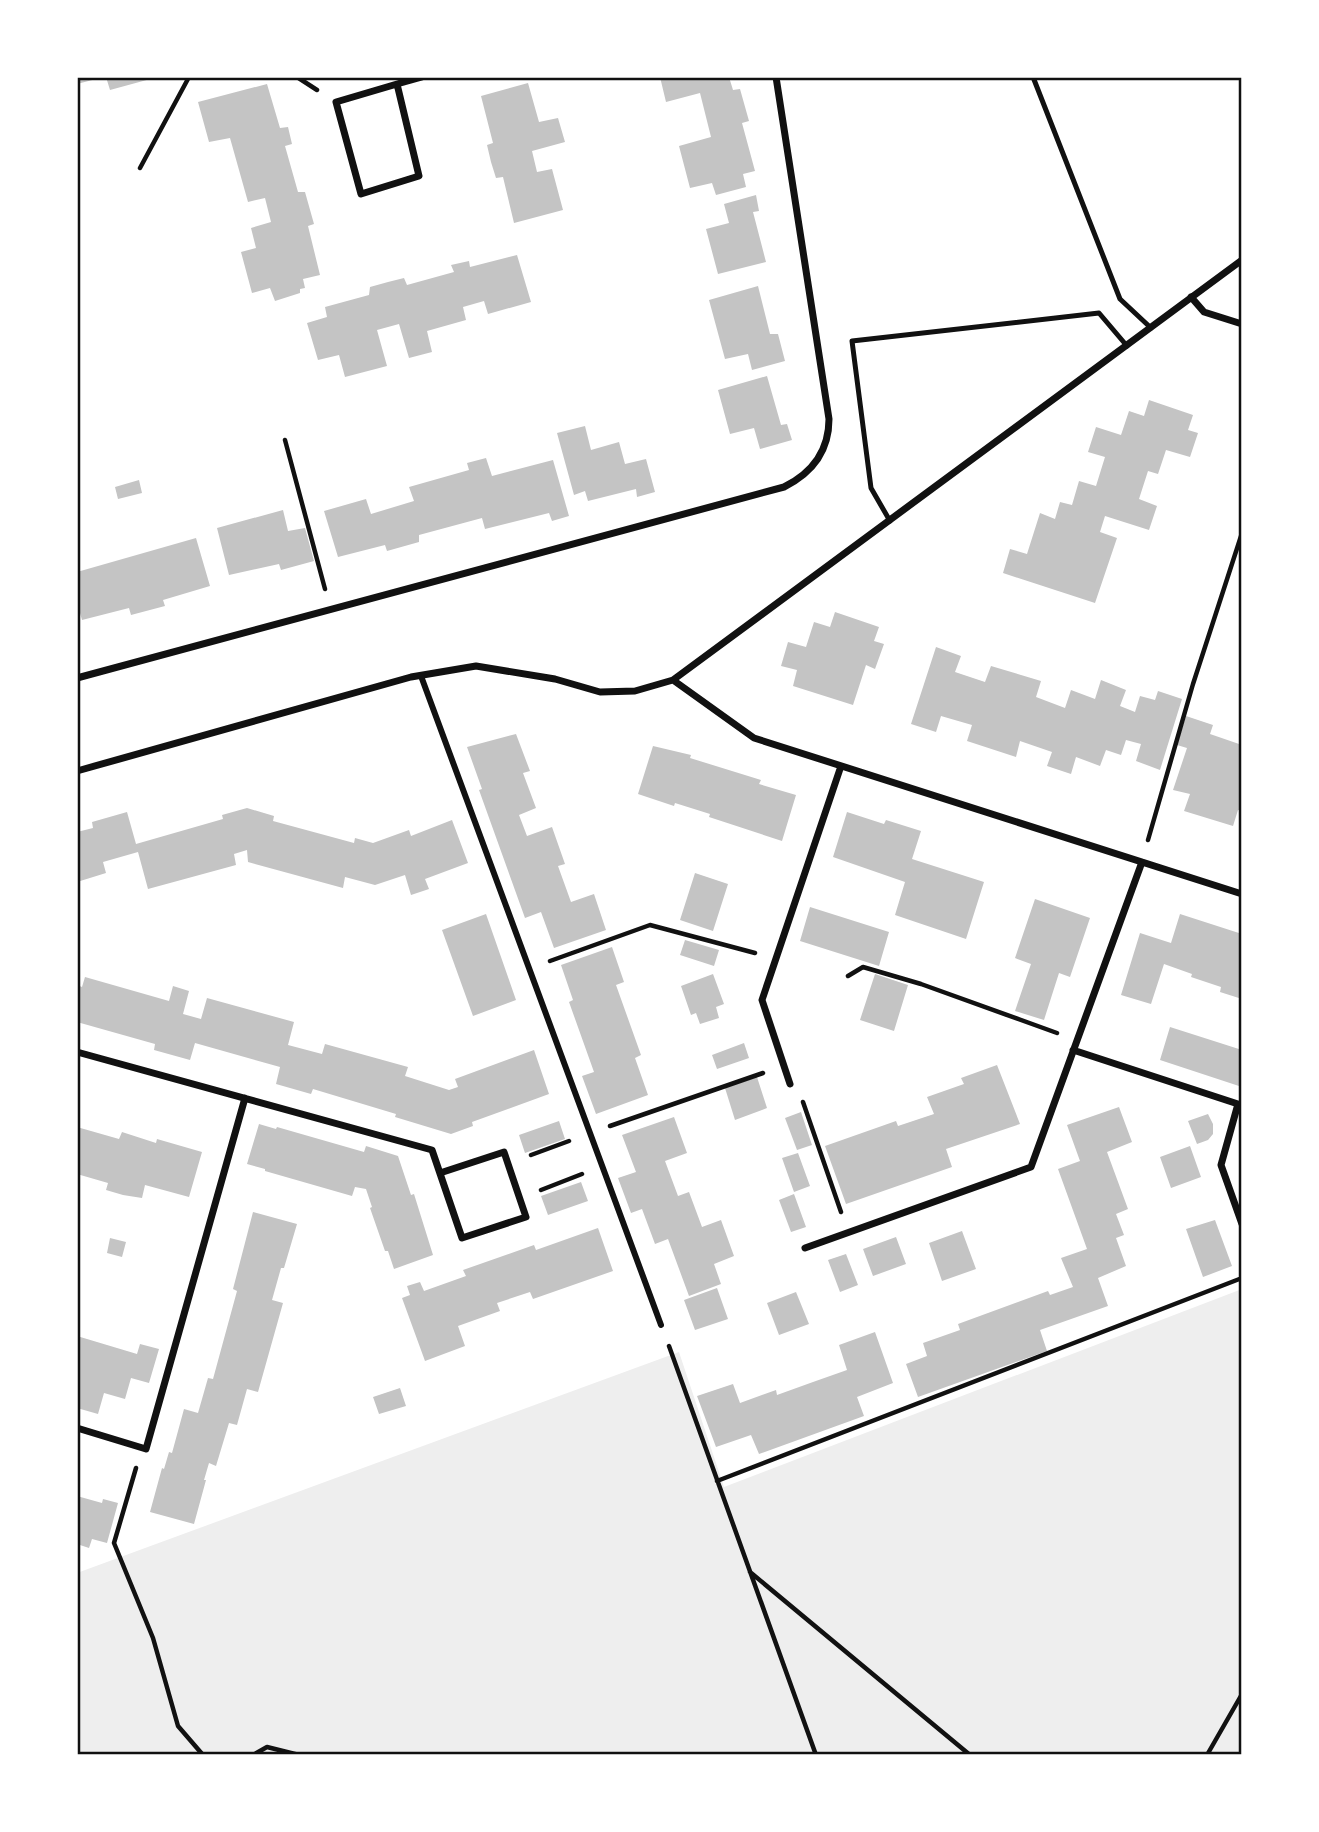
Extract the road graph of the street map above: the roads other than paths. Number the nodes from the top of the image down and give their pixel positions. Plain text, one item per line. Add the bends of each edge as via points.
1 (422, 77) edge
2 (776, 77) edge
3 (1033, 77) edge
4 (397, 84) junction
5 (1242, 260) edge
6 (1191, 297) junction
7 (1242, 324) edge
8 (1151, 328) junction
9 (1127, 346) junction
10 (890, 521) junction
11 (421, 676) junction
12 (77, 678) edge
13 (673, 680) junction
14 (841, 766) junction
15 (77, 771) edge
16 (1142, 862) junction
17 (1242, 894) edge
18 (1073, 1050) junction
19 (77, 1052) edge
20 (790, 1084) road end
21 (245, 1098) junction
22 (440, 1173) junction
23 (1242, 1224) edge
24 (805, 1248) dead end
25 (661, 1325) road end
26 (77, 1429) edge

1 - 4 street
2 - 12 street via 829,432 815,464 801,478 784,487
3 - 8 lane via 1120,299
4 - 4 street via 419,176 361,194 336,102
5 - 6 street
6 - 7 street via 1205,312
6 - 8 street
8 - 9 street
9 - 10 street
9 - 10 lane via 1099,313 852,341 871,488
10 - 13 street
11 - 13 street via 476,666 600,692 635,691
11 - 15 street
11 - 25 street
13 - 14 street via 754,738
14 - 16 street
14 - 20 street via 762,1000
16 - 17 street
16 - 18 street
18 - 23 street via 1238,1104 1221,1166
18 - 24 street via 1031,1167
19 - 21 street
21 - 22 street via 432,1150
21 - 26 street via 146,1449
22 - 22 street via 504,1152 526,1217 462,1238

